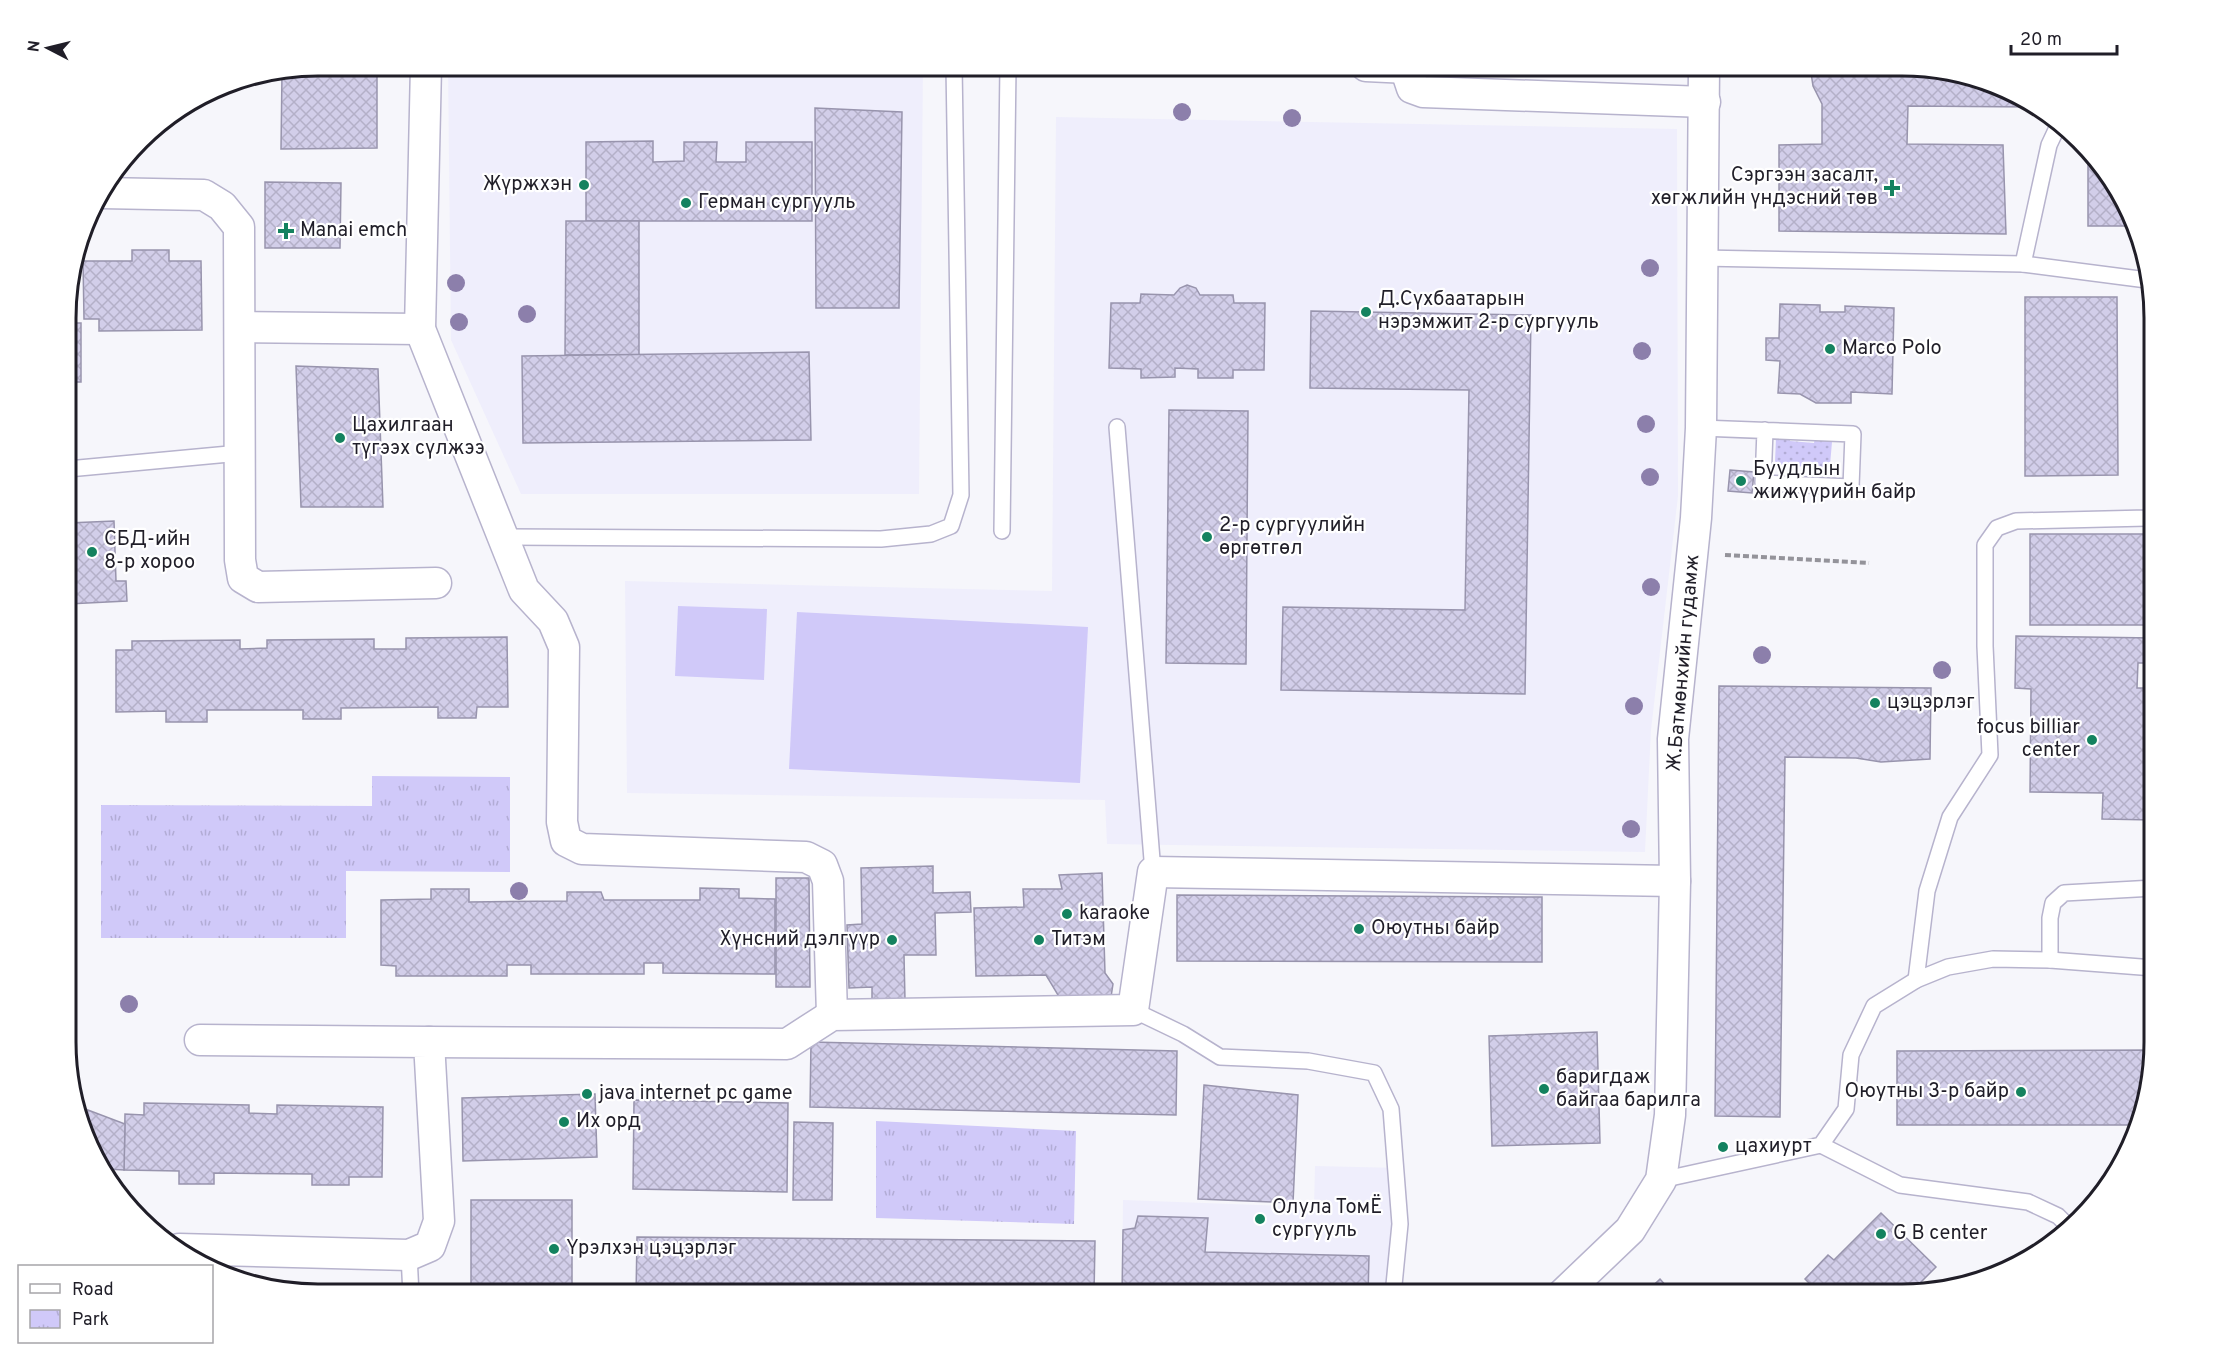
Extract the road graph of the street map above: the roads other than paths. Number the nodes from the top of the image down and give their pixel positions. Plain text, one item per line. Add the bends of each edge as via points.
1 (426, 76) edge
2 (954, 76) edge
3 (1008, 76) edge
4 (1410, 76) edge
5 (1704, 76) edge
6 (1705, 102) junction
7 (2056, 131) edge
8 (111, 193) edge
9 (1701, 258) junction
10 (2023, 264) junction
11 (2141, 279) edge
12 (240, 327) junction
13 (420, 329) junction
14 (1117, 427) dead end
15 (1701, 428) junction
16 (1765, 430) junction
17 (240, 453) junction
18 (76, 468) edge
19 (2144, 518) edge
20 (1002, 531) dead end
21 (503, 537) junction
22 (436, 583) dead end
23 (1153, 872) junction
24 (1674, 881) junction
25 (2144, 889) edge
26 (2050, 960) junction
27 (2144, 967) edge
28 (1916, 980) junction
29 (1133, 1010) junction
30 (832, 1015) junction
31 (200, 1040) dead end
32 (429, 1042) junction
33 (1821, 1146) junction
34 (1661, 1180) junction
35 (2065, 1223) edge
36 (193, 1249) edge
37 (409, 1255) junction
38 (410, 1284) edge
39 (1394, 1284) edge
40 (1574, 1284) edge

1 - 13 street
2 - 21 lane via 961,495 951,526 931,534 881,539
3 - 20 lane
4 - 6 street via 1412,88 1423,92
5 - 6 street, Ж.Батмөнхийн гудамж
6 - 9 street, Ж.Батмөнхийн гудамж
7 - 10 lane via 2049,145
8 - 12 street via 204,195 222,206 239,227
9 - 10 lane
9 - 15 street, Ж.Батмөнхийн гудамж
10 - 11 lane
12 - 13 street
12 - 17 street
13 - 21 street
14 - 23 lane
15 - 16 lane
15 - 24 street, Ж.Батмөнхийн гудамж via 1696,518 1673,739
16 - 16 lane via 1853,434 1851,487 1763,483
17 - 18 lane
17 - 22 street via 243,578 258,587
19 - 28 lane via 2016,521 1997,528 1985,545 1990,755 1950,817 1927,891
21 - 30 street via 525,590 552,621 564,647 562,822 566,841 582,849 806,857 822,865 828,881
23 - 24 street
23 - 29 street
24 - 34 street, Ж.Батмөнхийн гудамж via 1670,1115
25 - 26 lane via 2064,893 2053,903
26 - 27 lane
26 - 28 lane via 1993,959 1948,967
28 - 33 lane via 1874,1006 1851,1055 1846,1109
29 - 30 street
29 - 39 lane via 1220,1057 1308,1062 1374,1073 1391,1109 1400,1224
30 - 32 street via 787,1044
31 - 32 street
32 - 37 street via 439,1221 430,1246
33 - 34 lane
33 - 35 lane via 1900,1185 2028,1202
34 - 40 street, Ж.Батмөнхийн гудамж via 1630,1230
36 - 37 street
37 - 38 lane

